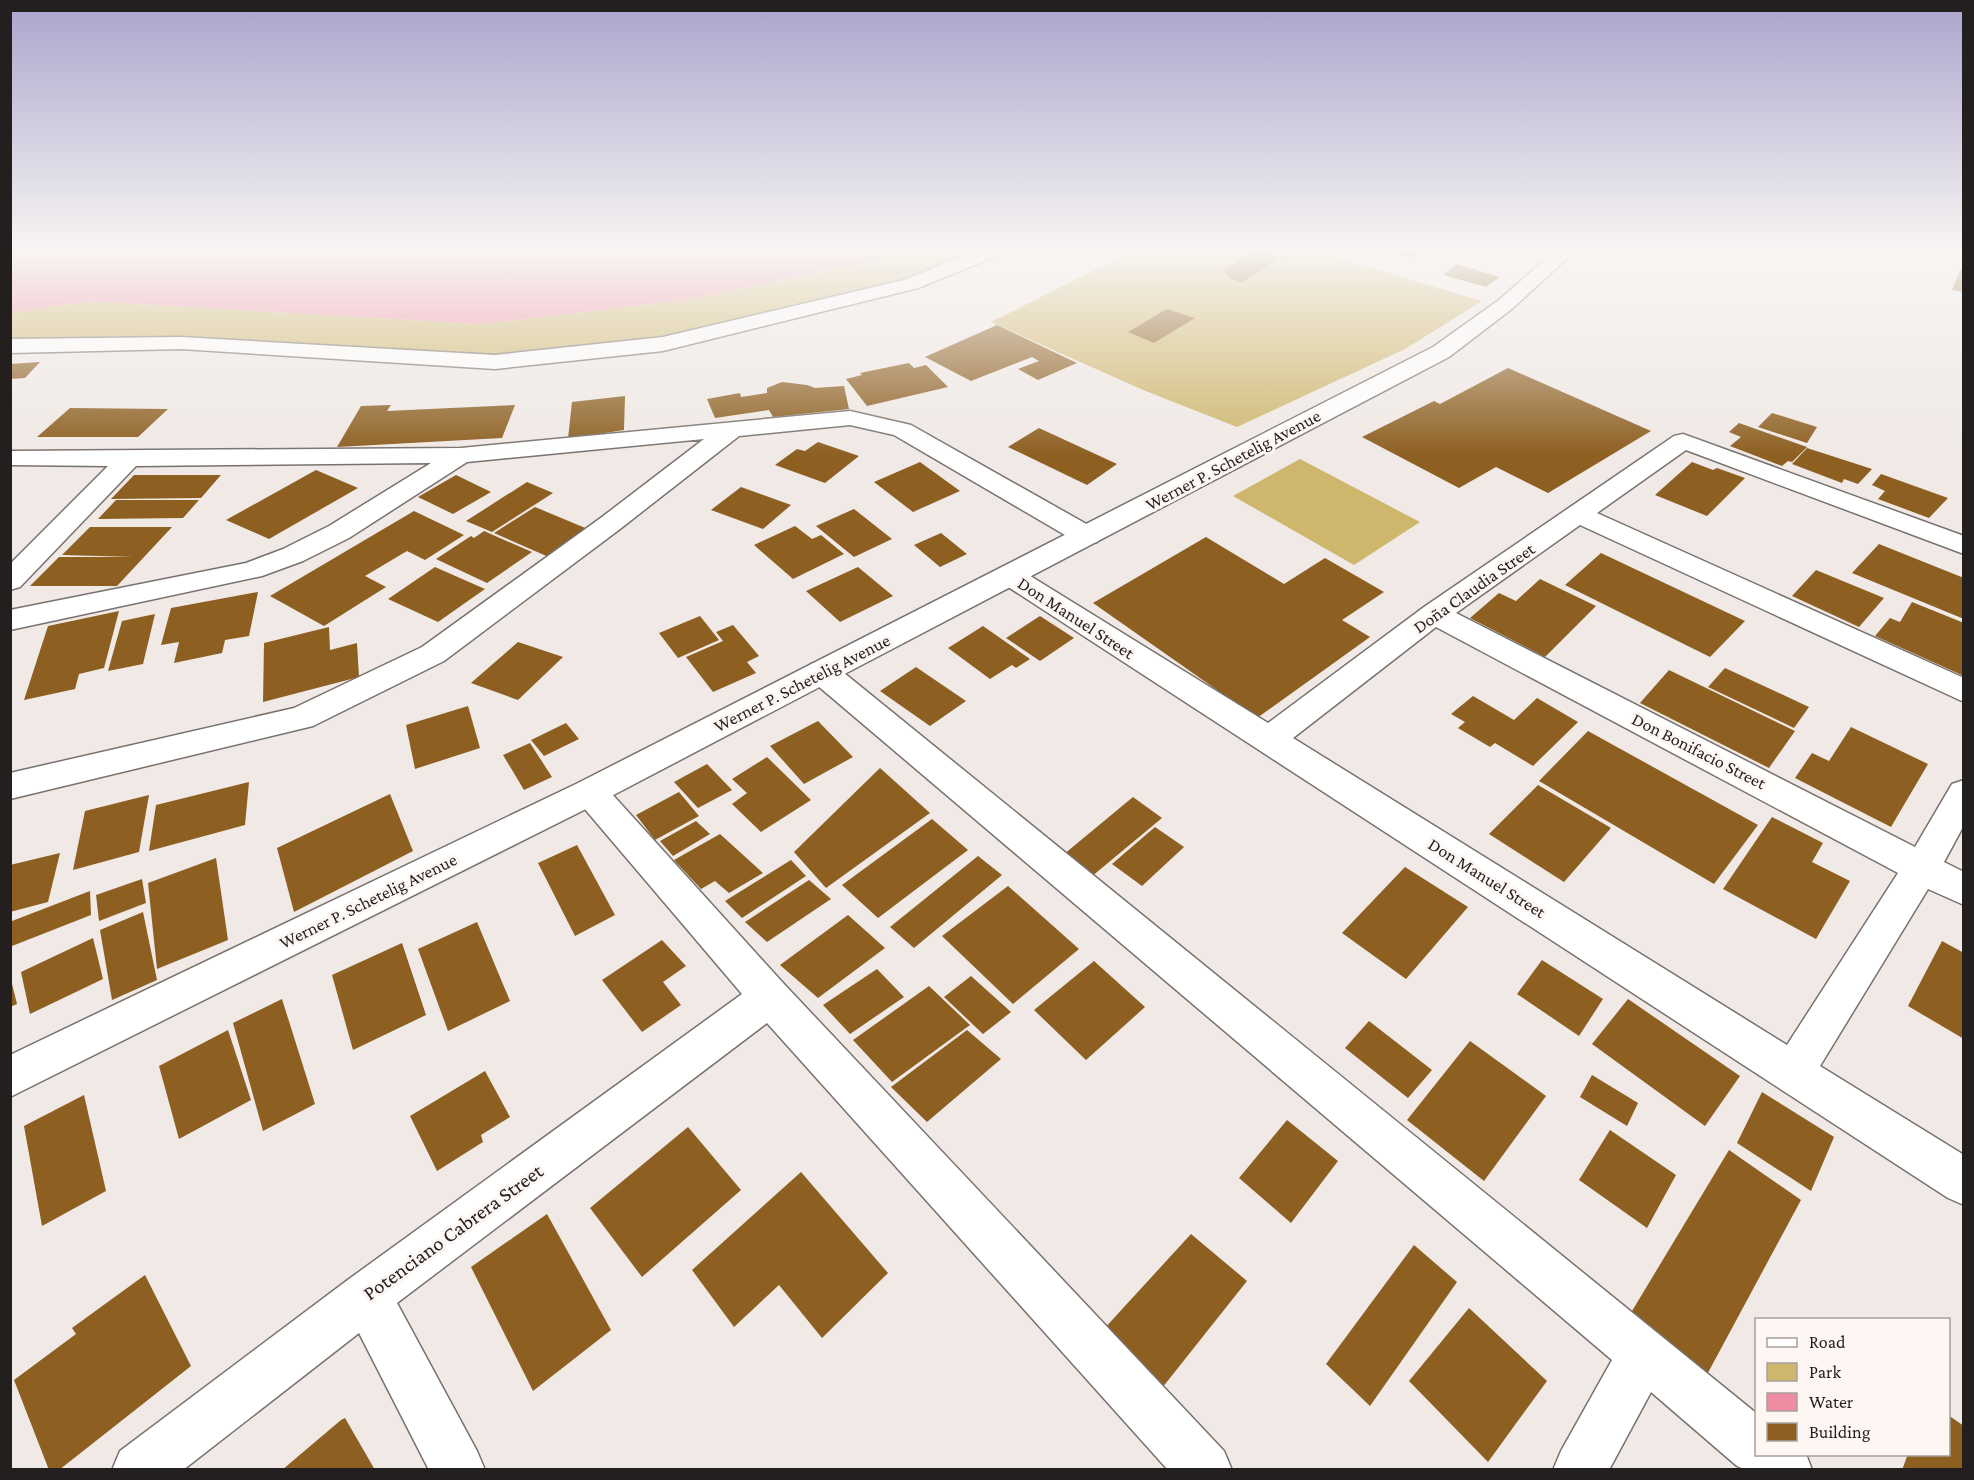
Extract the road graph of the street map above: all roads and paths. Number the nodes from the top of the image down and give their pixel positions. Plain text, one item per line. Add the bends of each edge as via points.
1 (770, 318) edge
2 (1487, 318) edge
3 (10, 346) edge
4 (734, 428) junction
5 (461, 455) junction
6 (10, 458) edge
7 (129, 459) junction
8 (1579, 515) junction
9 (1087, 536) junction
10 (1964, 546) edge
11 (1009, 575) junction
12 (10, 581) edge
13 (1434, 614) junction
14 (10, 620) edge
15 (822, 672) junction
16 (1964, 691) edge
17 (1268, 740) junction
18 (10, 786) edge
19 (590, 792) junction
20 (1964, 793) edge
21 (1922, 867) junction
22 (1964, 890) edge
23 (770, 998) junction
24 (1793, 1072) junction
25 (10, 1077) edge
26 (1964, 1182) edge
27 (366, 1296) junction
28 (1643, 1355) junction
29 (1755, 1446) edge
30 (1767, 1456) edge
31 (139, 1470) edge
32 (458, 1470) edge
33 (1205, 1470) edge
34 (1580, 1470) edge
35 (1785, 1470) edge

1 - 3 street via 663,344 495,362 181,343
2 - 9 street, Werner P. Schetelig Avenue via 1441,352
4 - 5 street
4 - 9 street via 850,418 902,429
4 - 18 street via 434,654 302,718
5 - 7 street
5 - 14 street via 339,532 252,570
6 - 7 street
7 - 12 street
8 - 10 street, Doña Claudia Street via 1683,441
8 - 13 street, Doña Claudia Street
8 - 16 street
9 - 11 street, Werner P. Schetelig Avenue
11 - 15 street, Werner P. Schetelig Avenue
11 - 17 street, Don Manuel Street
13 - 17 street, Doña Claudia Street
13 - 21 street, Don Bonifacio Street
15 - 19 street, Werner P. Schetelig Avenue
15 - 28 street
17 - 24 street, Don Manuel Street
19 - 23 street
19 - 25 street, Werner P. Schetelig Avenue
20 - 21 street
21 - 22 street, Don Bonifacio Street
21 - 24 street
23 - 27 street, Potenciano Cabrera Street
23 - 33 street
24 - 26 street, Don Manuel Street
27 - 31 street, Potenciano Cabrera Street
27 - 32 street
28 - 29 street
28 - 34 street
30 - 35 street

